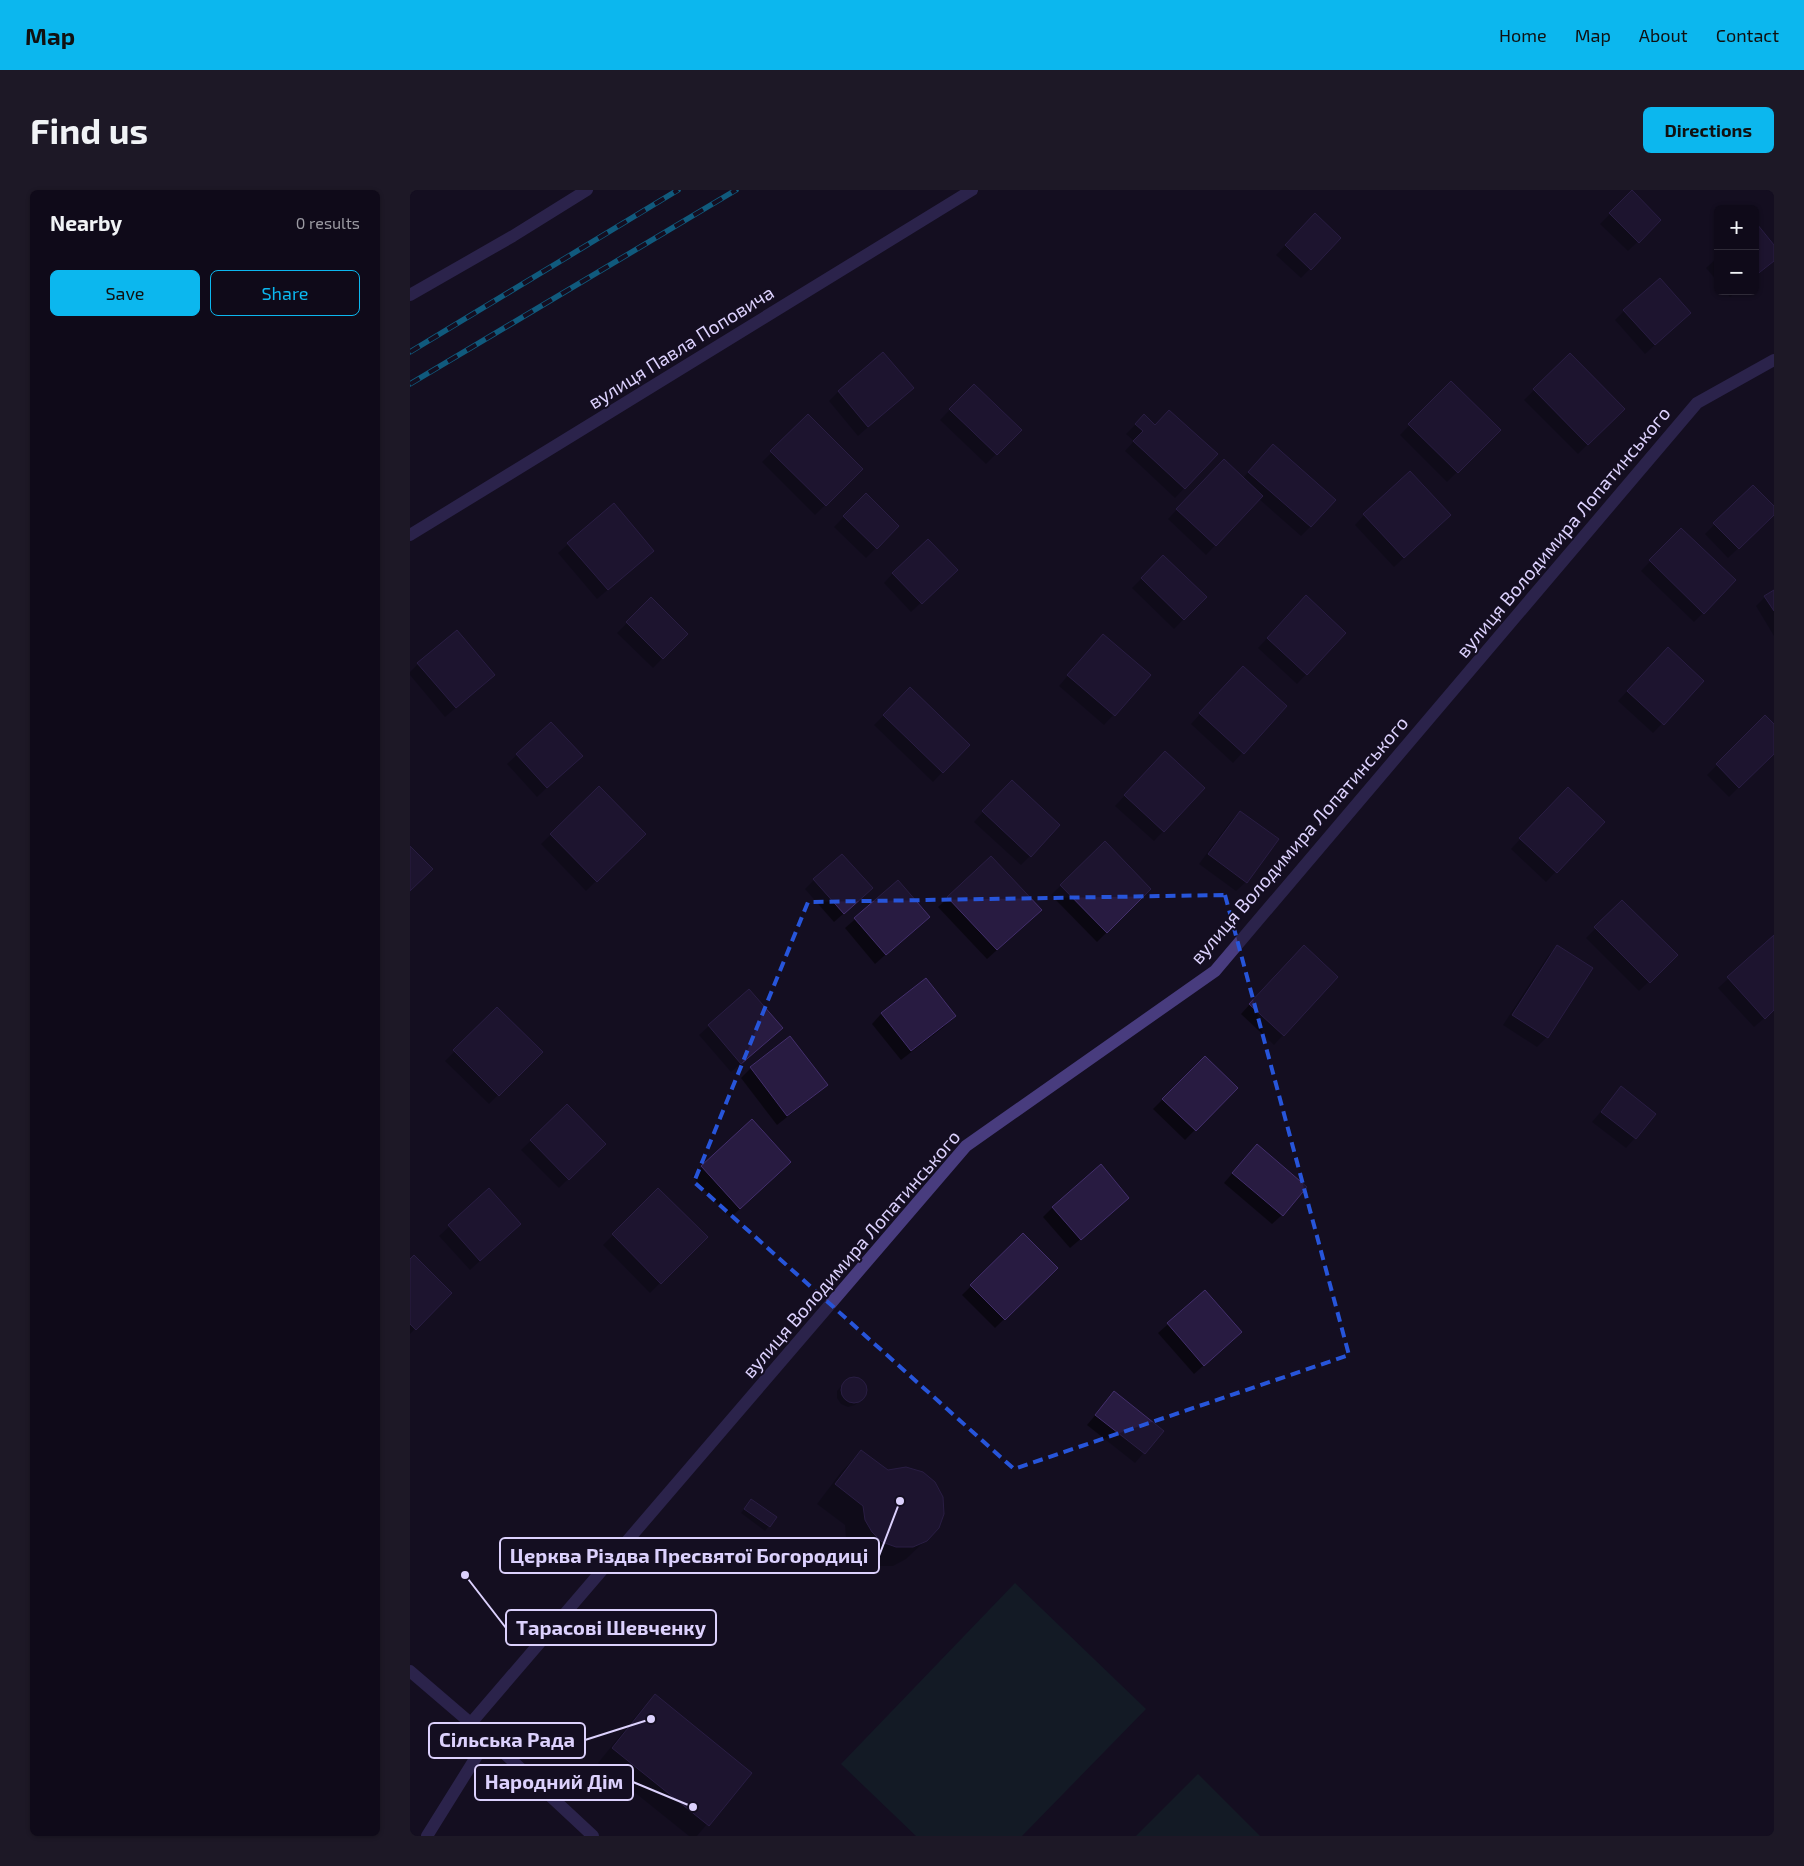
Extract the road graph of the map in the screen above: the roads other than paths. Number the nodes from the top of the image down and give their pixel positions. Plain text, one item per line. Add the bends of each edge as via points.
1 (588, 190) edge
2 (972, 190) edge
3 (410, 295) edge
4 (1774, 360) edge
5 (410, 535) edge
6 (410, 1670) edge
7 (471, 1723) junction
8 (488, 1738) junction
9 (427, 1836) edge
10 (593, 1836) edge

1 - 3 street
2 - 5 street, вулиця Павла Поповича
4 - 7 street, вулиця Володимира Лопатинського via 1697,403 1215,971 966,1146
6 - 7 street
7 - 8 street
8 - 9 street
8 - 10 street

